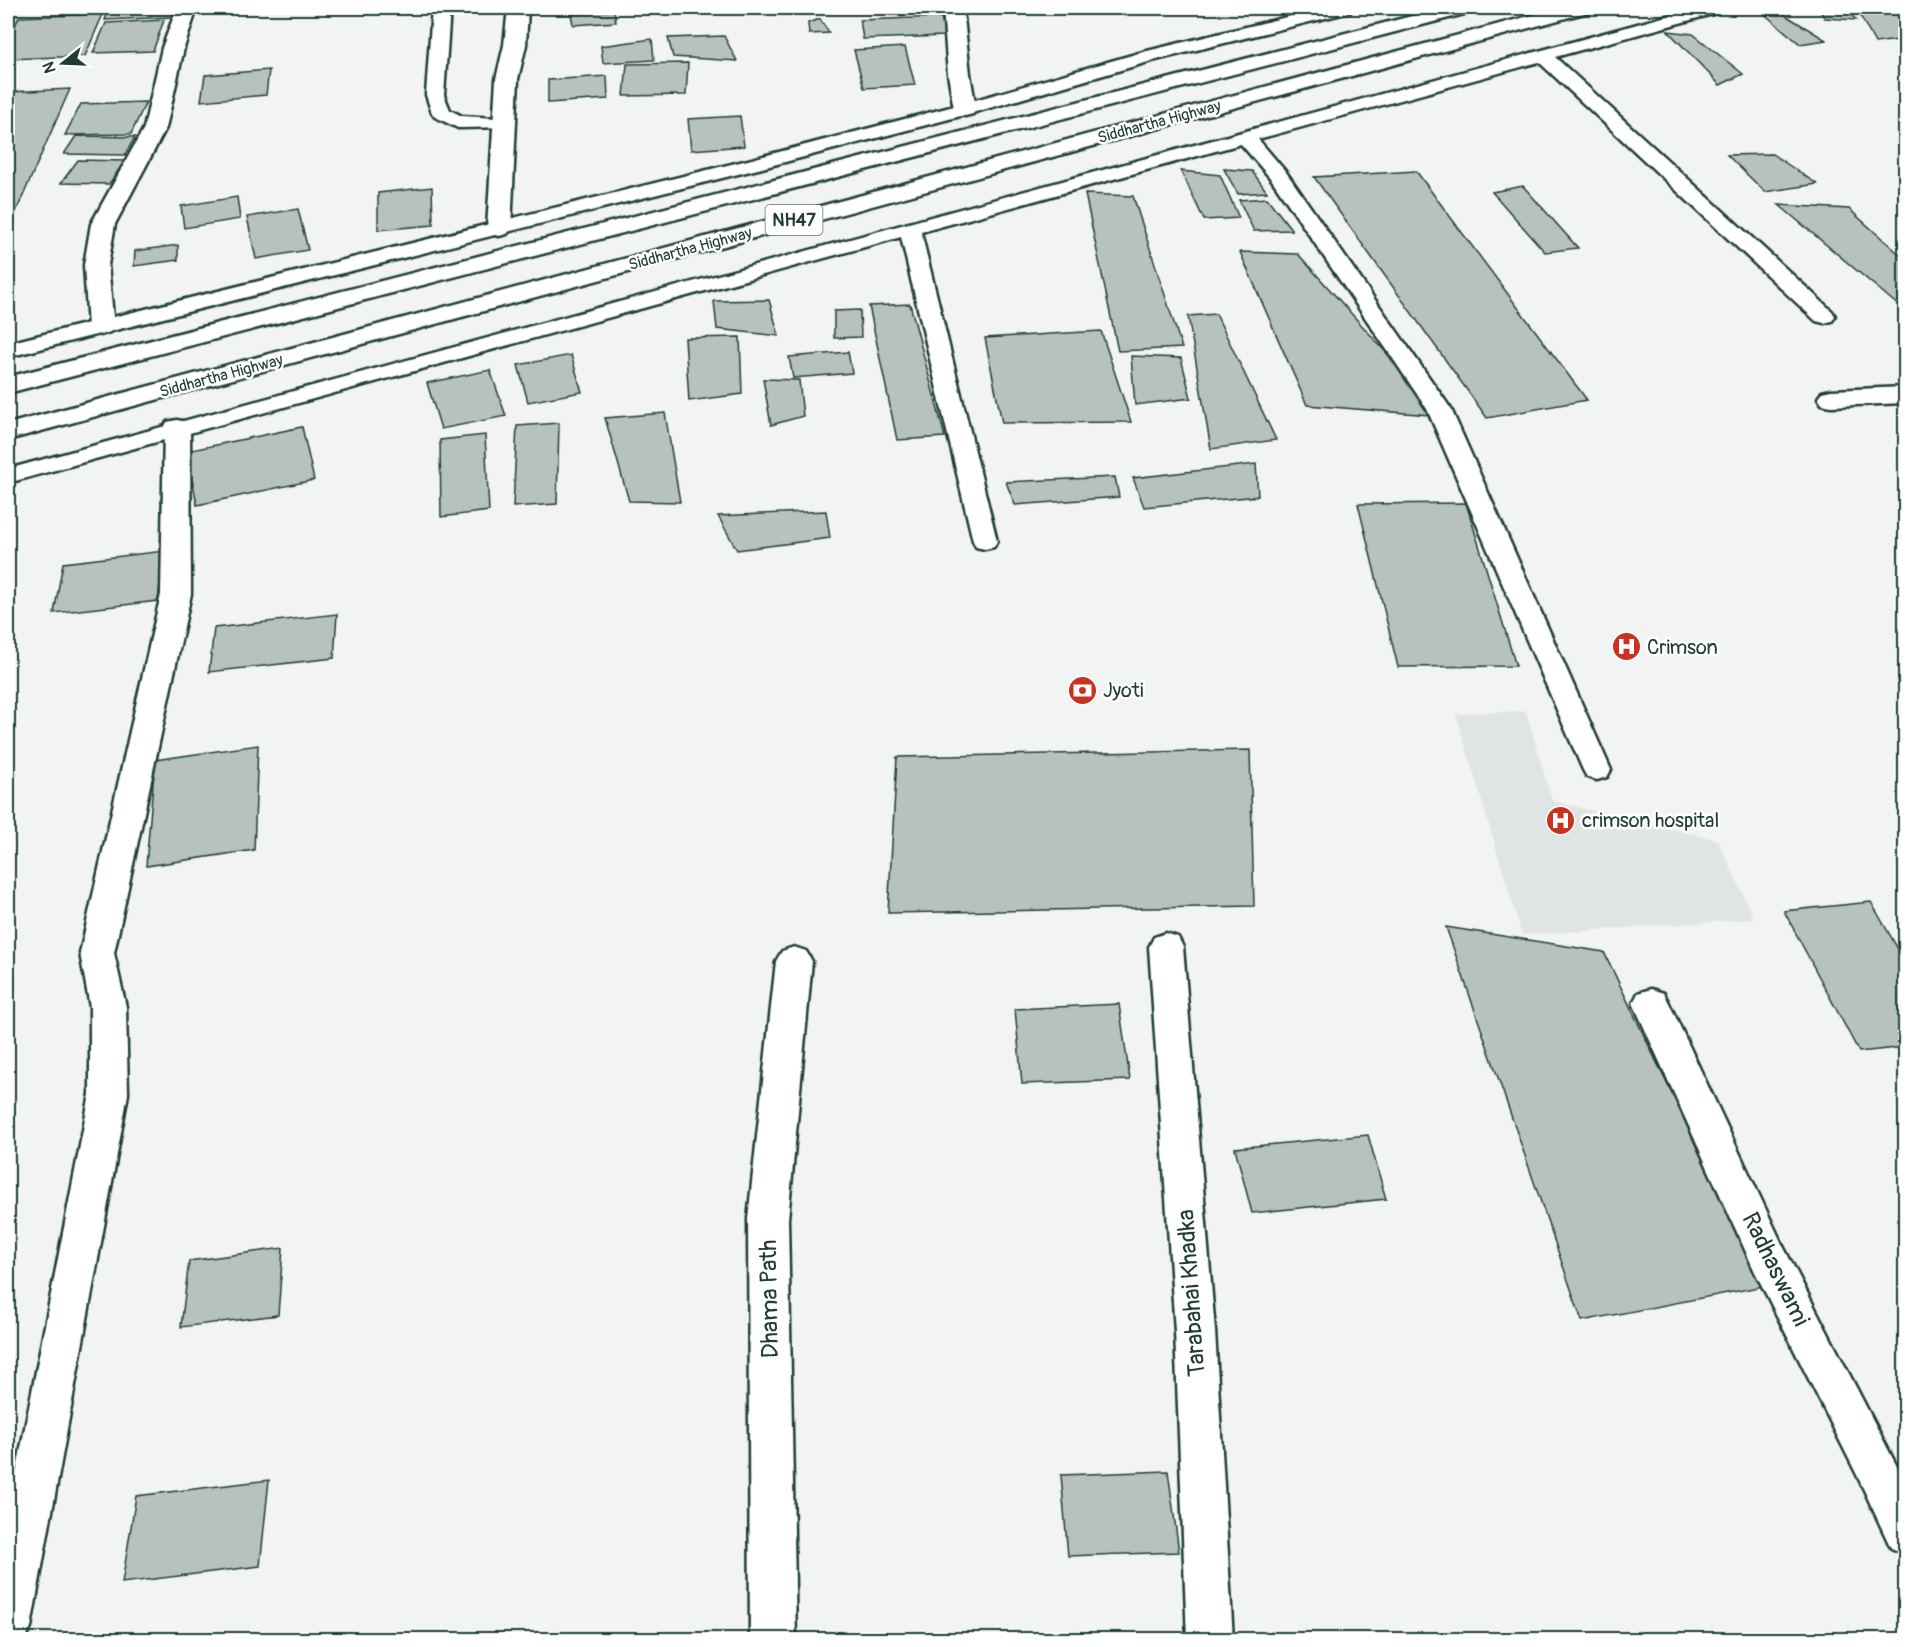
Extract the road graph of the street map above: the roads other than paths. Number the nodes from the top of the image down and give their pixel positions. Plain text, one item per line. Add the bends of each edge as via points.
1 (188, 8) edge
2 (441, 8) edge
3 (518, 8) edge
4 (953, 8) edge
5 (1344, 8) edge
6 (1465, 8) edge
7 (1581, 8) edge
8 (1714, 8) edge
9 (1542, 55) junction
10 (1180, 81) junction
11 (1211, 107) junction
12 (965, 109) junction
13 (505, 123) junction
14 (1246, 138) junction
15 (499, 229) junction
16 (910, 230) junction
17 (1824, 316) dead end
18 (101, 327) junction
19 (8, 350) edge
20 (8, 385) edge
21 (1905, 395) edge
22 (1831, 398) dead end
23 (177, 428) junction
24 (8, 432) edge
25 (8, 476) edge
26 (985, 541) dead end
27 (1597, 770) dead end
28 (1166, 947) dead end
29 (794, 961) dead end
30 (1651, 1004) dead end
31 (1905, 1533) edge
32 (8, 1627) edge
33 (773, 1640) edge
34 (1210, 1640) edge

1 - 18 main road via 173,48 155,128 104,224 96,265
2 - 13 lane via 435,95 442,113 458,122
3 - 13 main road
4 - 12 main road
5 - 12 lane via 1146,57
6 - 10 main road, Siddhartha Highway / NH47
7 - 11 main road, Siddhartha Highway / NH47
8 - 9 lane
9 - 14 lane
9 - 17 lane
10 - 11 main road
10 - 20 main road, Siddhartha Highway / NH47
11 - 24 main road, Siddhartha Highway / NH47
12 - 15 lane
13 - 15 main road
14 - 16 lane
14 - 27 lane via 1279,176 1439,409
15 - 18 lane
16 - 23 lane
16 - 26 lane
18 - 19 lane
21 - 22 main road
23 - 25 lane
23 - 32 main road via 176,594 97,952 108,1007 109,1094
28 - 34 main road, Tarabahai Khadka via 1195,1331
29 - 33 main road, Dhama Path via 768,1219
30 - 31 main road, Radhaswami via 1769,1259

